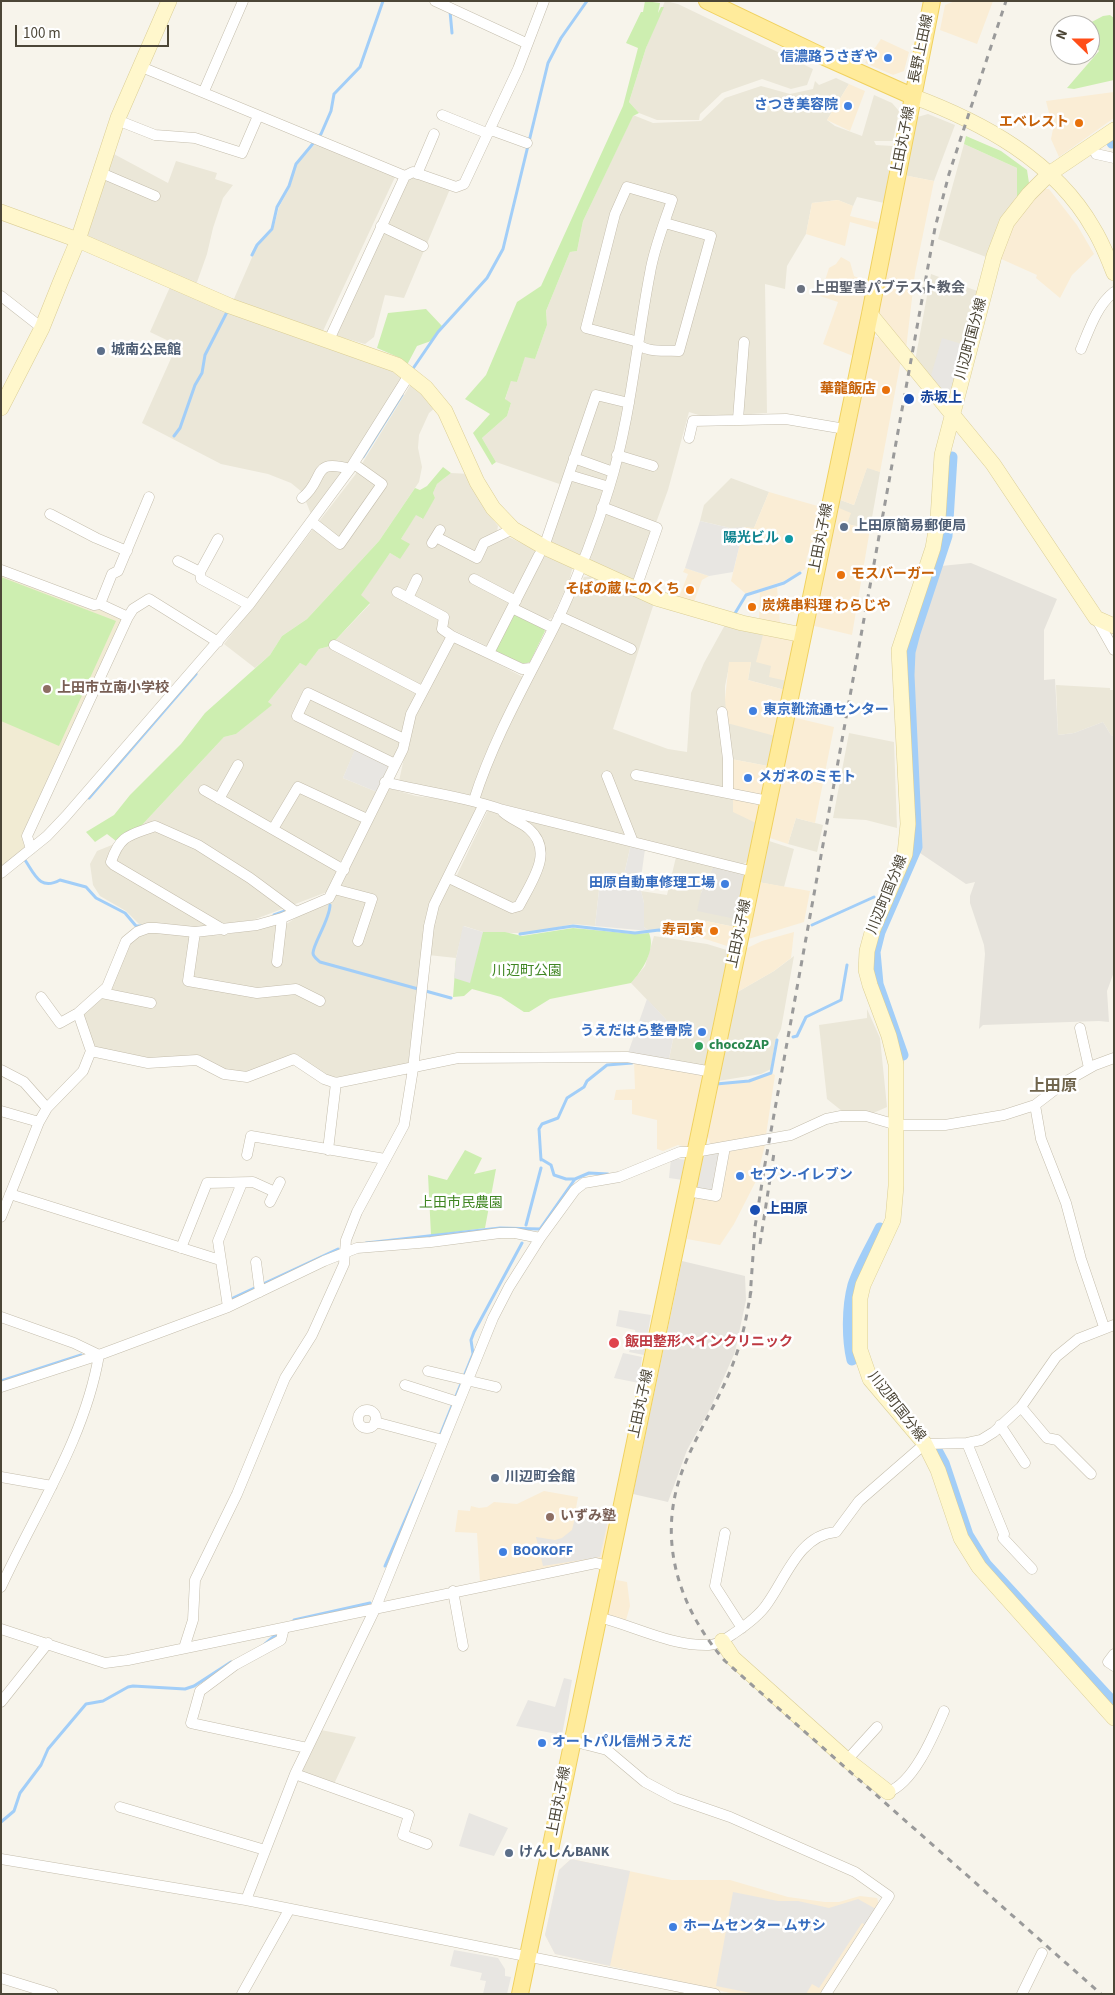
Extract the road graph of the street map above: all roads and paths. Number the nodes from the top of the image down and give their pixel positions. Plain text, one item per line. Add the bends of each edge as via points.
1 (169, 1) edge
2 (243, 1) edge
3 (435, 1) edge
4 (544, 1) edge
5 (707, 1) edge
6 (932, 1) edge
7 (526, 43) junction
8 (139, 66) junction
9 (204, 91) junction
10 (912, 96) junction
11 (442, 115) dead end
12 (258, 116) junction
13 (117, 120) junction
14 (1114, 130) edge
15 (488, 132) junction
16 (434, 134) dead end
17 (527, 143) dead end
18 (1096, 154) dead end
19 (1114, 158) edge
20 (99, 172) junction
21 (417, 174) junction
22 (1048, 174) junction
23 (405, 176) junction
24 (155, 196) dead end
25 (1, 212) edge
26 (665, 223) junction
27 (381, 226) junction
28 (78, 240) junction
29 (423, 246) dead end
30 (1114, 273) edge
31 (1114, 292) edge
32 (1, 296) edge
33 (870, 314) junction
34 (42, 328) junction
35 (329, 340) junction
36 (744, 342) dead end
37 (639, 347) junction
38 (1081, 349) dead end
39 (409, 375) junction
40 (5, 390) edge
41 (630, 403) junction
42 (1, 408) edge
43 (952, 412) junction
44 (738, 419) junction
45 (845, 429) junction
46 (689, 438) dead end
47 (617, 455) junction
48 (574, 458) junction
49 (352, 466) junction
50 (652, 466) dead end
51 (613, 472) junction
52 (569, 475) junction
53 (609, 487) junction
54 (149, 497) dead end
55 (302, 498) dead end
56 (602, 507) junction
57 (50, 514) dead end
58 (312, 522) junction
59 (513, 529) junction
60 (436, 537) dead end
61 (218, 540) dead end
62 (126, 551) junction
63 (541, 551) junction
64 (178, 561) dead end
65 (583, 565) junction
66 (1, 570) edge
67 (200, 572) junction
68 (418, 579) dead end
69 (474, 579) dead end
70 (636, 588) junction
71 (397, 592) dead end
72 (408, 598) junction
73 (100, 604) junction
74 (249, 605) junction
75 (514, 605) junction
76 (559, 616) junction
77 (128, 618) junction
78 (1096, 618) junction
79 (1114, 626) edge
80 (553, 628) junction
81 (803, 635) junction
82 (452, 636) junction
83 (218, 642) junction
84 (334, 645) dead end
85 (631, 650) dead end
86 (1114, 650) edge
87 (489, 653) junction
88 (531, 668) junction
89 (422, 691) junction
90 (722, 712) dead end
91 (404, 739) junction
92 (395, 764) junction
93 (238, 765) dead end
94 (636, 775) dead end
95 (607, 776) dead end
96 (385, 782) junction
97 (204, 790) dead end
98 (728, 793) junction
99 (219, 798) junction
100 (768, 801) junction
101 (479, 802) junction
102 (500, 810) junction
103 (367, 819) junction
104 (273, 829) junction
105 (633, 842) junction
106 (31, 849) junction
107 (344, 870) junction
108 (1, 872) edge
109 (754, 872) junction
110 (449, 878) junction
111 (334, 889) junction
112 (296, 912) junction
113 (282, 918) junction
114 (224, 930) junction
115 (195, 932) junction
116 (358, 941) dead end
117 (277, 962) dead end
118 (102, 993) junction
119 (41, 997) dead end
120 (320, 1001) dead end
121 (151, 1004) dead end
122 (78, 1013) junction
123 (1080, 1028) dead end
124 (91, 1051) junction
125 (1114, 1058) edge
126 (1089, 1068) junction
127 (413, 1069) junction
128 (1, 1070) edge
129 (712, 1072) junction
130 (336, 1082) junction
131 (1036, 1105) junction
132 (47, 1108) junction
133 (1, 1111) edge
134 (39, 1122) junction
135 (897, 1124) junction
136 (726, 1147) junction
137 (328, 1150) junction
138 (695, 1152) junction
139 (248, 1155) dead end
140 (385, 1159) junction
141 (280, 1182) dead end
142 (242, 1183) junction
143 (687, 1191) junction
144 (10, 1194) junction
145 (1, 1217) edge
146 (540, 1238) junction
147 (181, 1248) junction
148 (346, 1252) junction
149 (220, 1260) junction
150 (256, 1262) dead end
151 (260, 1292) junction
152 (228, 1307) junction
153 (1, 1317) edge
154 (1109, 1326) edge
155 (98, 1355) junction
156 (428, 1371) dead end
157 (466, 1382) junction
158 (405, 1386) dead end
159 (1, 1387) edge
160 (496, 1387) dead end
161 (458, 1402) junction
162 (1021, 1407) junction
163 (375, 1422) dead end
164 (1000, 1425) junction
165 (439, 1439) junction
166 (925, 1444) junction
167 (968, 1444) junction
168 (1025, 1463) dead end
169 (1091, 1474) dead end
170 (1, 1477) edge
171 (52, 1486) junction
172 (725, 1533) dead end
173 (608, 1566) junction
174 (1032, 1569) dead end
175 (1, 1587) edge
176 (453, 1591) junction
177 (375, 1609) junction
178 (598, 1617) junction
179 (284, 1628) junction
180 (742, 1628) junction
181 (1, 1629) edge
182 (722, 1641) junction
183 (48, 1643) junction
184 (464, 1646) dead end
185 (184, 1648) junction
186 (1114, 1654) edge
187 (1114, 1666) edge
188 (1, 1702) edge
189 (944, 1711) dead end
190 (1114, 1718) edge
191 (877, 1728) dead end
192 (572, 1741) junction
193 (306, 1748) junction
194 (848, 1760) junction
195 (295, 1774) junction
196 (888, 1792) joint
197 (120, 1808) dead end
198 (428, 1844) dead end
199 (265, 1850) junction
200 (1, 1859) edge
201 (246, 1900) junction
202 (289, 1910) junction
203 (1042, 1953) dead end
204 (529, 1956) junction
205 (1, 1978) edge
206 (53, 1994) edge
207 (242, 1994) edge
208 (520, 1994) edge
209 (714, 1994) edge
210 (826, 1994) edge
211 (1022, 1994) edge

1 - 8 street
2 - 9 street
3 - 7 street
4 - 7 street
5 - 10 main road, 上田丸子線
6 - 10 main road, 長野上田線
7 - 15 street via 518,69
8 - 9 street
8 - 13 street
9 - 12 street
10 - 22 street via 982,126
10 - 33 main road, 上田丸子線
11 - 15 street
12 - 13 street via 242,152 195,138 155,135
12 - 23 street
13 - 20 street
14 - 22 street, 川辺町国分線
15 - 17 street via 494,131
15 - 21 street via 464,184 456,187
16 - 21 street
18 - 19 street
20 - 24 street
20 - 28 street
21 - 23 street via 413,172
22 - 30 street via 1084,213
22 - 43 street, 川辺町国分線 via 1007,222 994,256
23 - 27 street
25 - 28 street
26 - 37 street via 650,271
26 - 37 street via 711,236 679,350
26 - 37 street via 672,200 627,187 615,214 586,328 635,341
27 - 29 street
27 - 35 street
28 - 34 street
28 - 35 street via 230,306
31 - 38 street via 1094,319
32 - 34 street
33 - 43 street
33 - 45 main road, 上田丸子線
34 - 40 street
35 - 39 street via 397,365
36 - 44 street
37 - 41 street
39 - 49 street
39 - 59 street via 426,388 445,411 478,482 493,508
40 - 42 street
41 - 47 street
41 - 48 street via 596,395
43 - 78 street via 993,464
43 - 135 street, 川辺町国分線 via 942,455 936,532 899,650 908,824 906,846 872,929 867,951 866,970 896,1064
44 - 45 street via 786,419
44 - 46 street via 693,422
45 - 81 main road, 上田丸子線
47 - 50 street
47 - 51 street
48 - 51 street
48 - 52 street
49 - 55 street via 332,464 324,467
49 - 58 street
49 - 58 street via 382,484 340,544
51 - 53 street
52 - 53 street
52 - 63 street
53 - 56 street
54 - 62 street
56 - 65 street
56 - 70 street via 657,528
57 - 62 street
58 - 74 street
59 - 60 street via 484,543 477,558
59 - 63 street
61 - 67 street
62 - 73 street
63 - 65 street
63 - 75 street
64 - 67 street
65 - 70 street
65 - 76 street
66 - 73 street via 94,605
67 - 74 street via 202,579
68 - 72 street
69 - 75 street
70 - 81 street via 656,598 742,623
71 - 72 street
72 - 82 street via 444,617 442,630
73 - 77 street
74 - 83 street
75 - 80 street
75 - 87 street
76 - 80 street
76 - 85 street
77 - 83 street via 133,609 149,599
77 - 106 street via 27,836
78 - 79 street
78 - 86 street
80 - 88 street
81 - 100 main road, 上田丸子線
82 - 87 street
82 - 89 street
83 - 106 street via 66,816
84 - 89 street
87 - 88 street via 522,669
88 - 101 street via 484,769
89 - 91 street
90 - 98 street via 728,758
91 - 92 street
91 - 92 street via 308,694 297,716
92 - 96 street
93 - 99 street
94 - 98 street
95 - 105 street
96 - 101 street
96 - 103 street
97 - 99 street
98 - 100 street
99 - 104 street
100 - 109 main road, 上田丸子線
101 - 102 street
101 - 110 street
102 - 105 street
102 - 110 street via 530,830 543,850 542,859 519,906 512,908
103 - 104 street via 298,786
103 - 107 street
104 - 107 street
105 - 109 street
106 - 108 street
107 - 111 street
109 - 129 main road, 上田丸子線
110 - 127 street via 434,905 429,926
111 - 112 street via 329,898
111 - 116 street via 372,899
112 - 113 street
112 - 114 street via 198,845 155,826 127,837 117,845 111,862 114,865
113 - 114 street
113 - 117 street
114 - 115 street
115 - 118 street via 148,928 137,932 126,941
115 - 120 street via 188,981 257,993 296,989
118 - 121 street
118 - 122 street
119 - 122 street via 60,1023
122 - 124 street
123 - 126 street
124 - 130 street via 148,1063 197,1060 224,1074 247,1077 294,1059 324,1079
124 - 132 street via 83,1071
125 - 126 street
126 - 131 street
127 - 129 street via 458,1058 627,1056
127 - 130 street
127 - 140 street via 404,1125
128 - 132 street via 24,1082
129 - 138 main road, 上田丸子線
130 - 137 street
131 - 135 street via 1004,1115 945,1125
131 - 154 street via 1045,1152 1066,1203 1081,1259
132 - 134 street
133 - 134 street
134 - 144 street
135 - 136 street via 866,1116 841,1116 792,1134
135 - 166 street, 川辺町国分線 via 896,1212 863,1285 858,1330 860,1350 870,1379
136 - 138 street
136 - 143 street via 716,1196
137 - 139 street via 251,1136
137 - 140 street
138 - 143 main road, 上田丸子線
138 - 146 street via 680,1152 619,1177 584,1183 575,1190
140 - 148 street via 357,1212 346,1240
141 - 142 street via 272,1197 253,1182
142 - 147 street via 207,1183
142 - 149 street via 218,1241
143 - 173 main road, 上田丸子線
144 - 145 street
144 - 147 street
146 - 148 street via 500,1233 357,1248
146 - 157 street via 493,1318
147 - 149 street
148 - 151 street
148 - 185 street via 344,1264 312,1335 285,1378 237,1494 195,1580 194,1620
149 - 152 street
150 - 151 street
151 - 152 street
152 - 155 street
153 - 155 street
154 - 162 street via 1078,1339 1056,1356
155 - 159 street
155 - 171 street via 96,1371 72,1442
156 - 157 street
157 - 160 street via 471,1380
157 - 161 street
158 - 161 street
161 - 165 street
162 - 164 street
162 - 169 street via 1047,1438 1057,1440
163 - 165 street
164 - 167 street via 981,1440
164 - 168 street
165 - 177 street
166 - 167 street
166 - 180 street via 859,1501 836,1532 811,1541 792,1563 767,1605
166 - 190 street, 川辺町国分線 via 938,1470 961,1538 979,1567
167 - 174 street via 1003,1538
170 - 171 street
171 - 175 street
172 - 180 street via 715,1586
173 - 176 street via 596,1563
173 - 178 main road, 上田丸子線
176 - 177 street
176 - 184 street
177 - 179 street
177 - 193 street
178 - 182 street via 682,1644 712,1646
178 - 192 main road, 上田丸子線
179 - 185 street
179 - 193 street via 280,1640 235,1665 200,1691 191,1722
180 - 182 street
181 - 183 street
182 - 194 street via 733,1658
183 - 185 street via 105,1663
183 - 188 street
186 - 187 street via 1108,1662
189 - 196 street via 920,1762 894,1790
191 - 194 street
192 - 204 main road, 上田丸子線
192 - 210 street via 607,1750 645,1782 675,1798 730,1817 855,1872 889,1896
193 - 195 street
194 - 196 street
195 - 198 street via 409,1815 403,1835
195 - 199 street
197 - 199 street
199 - 201 street
200 - 201 street
201 - 202 street
202 - 204 street
202 - 207 street
203 - 211 street
204 - 208 main road, 上田丸子線
204 - 209 street
205 - 206 street

